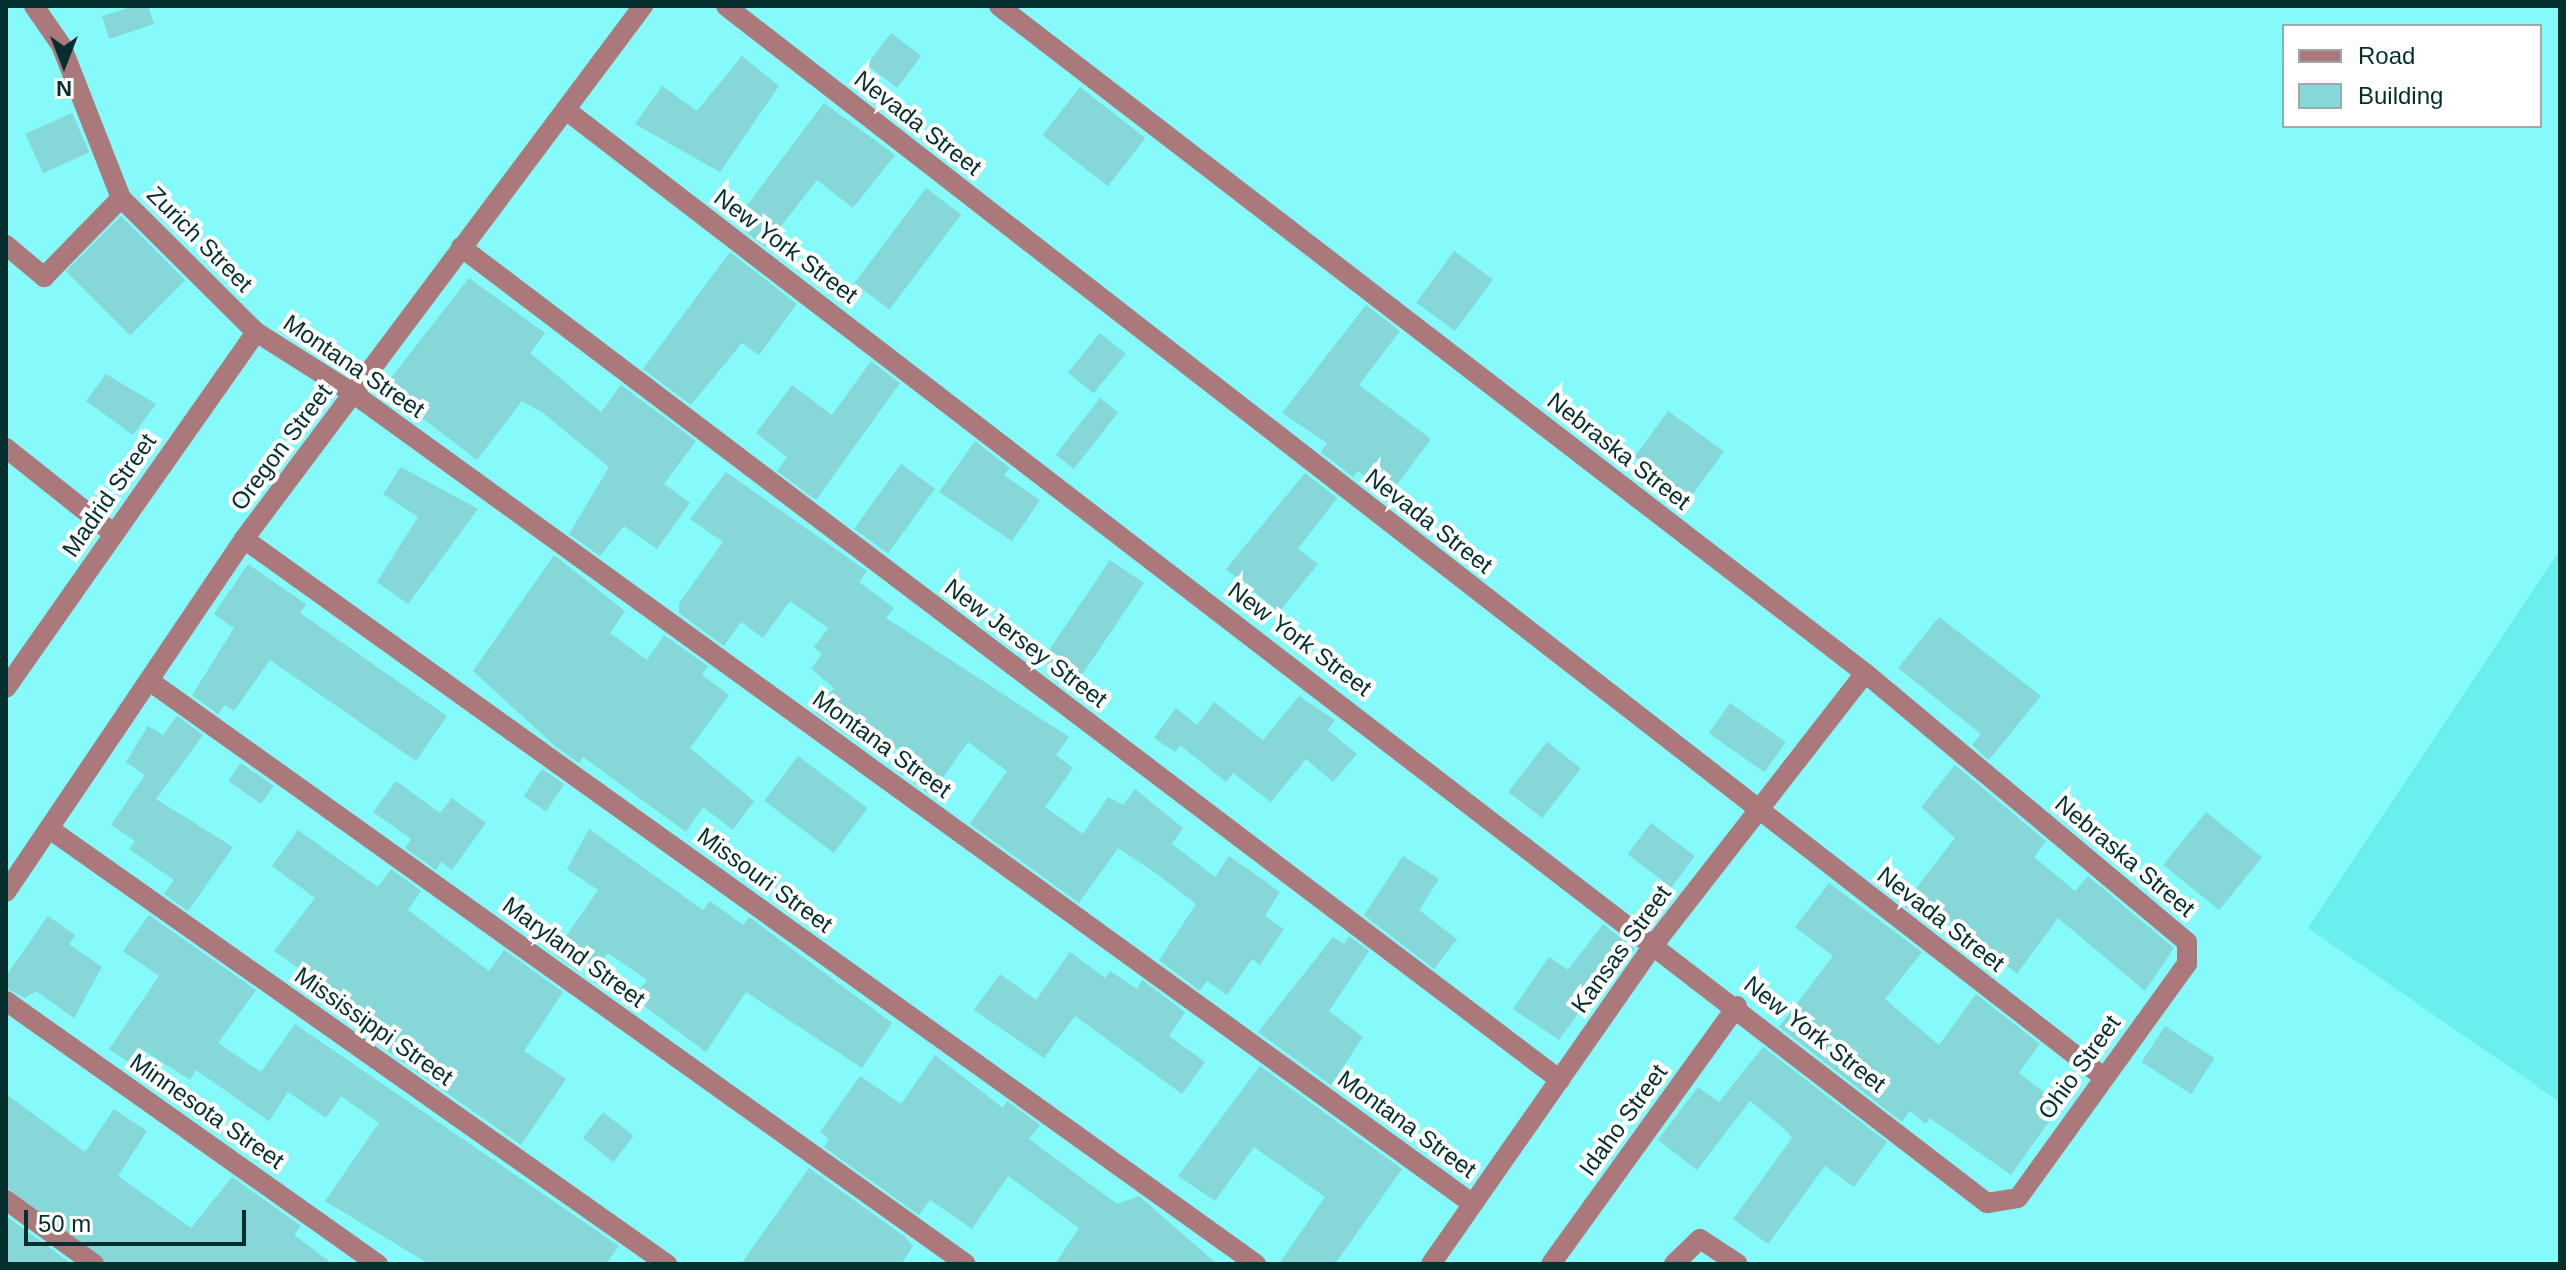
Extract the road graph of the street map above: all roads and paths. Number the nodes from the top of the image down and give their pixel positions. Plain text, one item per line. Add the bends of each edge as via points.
1 (34, 6) edge
2 (643, 6) edge
3 (726, 6) edge
4 (999, 6) edge
5 (566, 110) junction
6 (121, 198) junction
7 (6, 245) edge
8 (461, 247) junction
9 (256, 332) junction
10 (354, 394) junction
11 (6, 448) edge
12 (114, 534) junction
13 (244, 539) junction
14 (13, 662) edge
15 (1865, 673) junction
16 (151, 682) junction
17 (6, 688) edge
18 (1756, 809) junction
19 (51, 830) junction
20 (6, 892) edge
21 (1655, 943) junction
22 (2190, 953) joint
23 (6, 1001) edge
24 (1737, 1006) junction
25 (2102, 1076) junction
26 (1560, 1080) junction
27 (6, 1200) edge
28 (1473, 1204) junction
29 (2004, 1205) joint
30 (94, 1264) edge
31 (378, 1264) edge
32 (667, 1264) edge
33 (966, 1264) edge
34 (1256, 1264) edge
35 (1431, 1264) edge
36 (1551, 1264) edge
37 (1674, 1264) edge
38 (1738, 1264) edge

1 - 6 street, Zurich Street via 61,45
2 - 5 street, Oregon Street
3 - 18 street, Nevada Street
4 - 15 street, Nebraska Street
5 - 8 street, Oregon Street
5 - 21 street, New York Street
6 - 7 street via 44,277
6 - 9 street, Zurich Street
8 - 10 street, Oregon Street
8 - 26 street, New Jersey Street
9 - 10 street, Montana Street
9 - 12 street, Madrid Street
10 - 13 street, Oregon Street
10 - 28 street, Montana Street
11 - 12 street
12 - 14 street, Madrid Street
13 - 16 street, Oregon Street
13 - 34 street, Missouri Street
14 - 17 street, Madrid Street
15 - 18 street, Kansas Street
15 - 22 street, Nebraska Street via 2187,942
16 - 19 street, Oregon Street
16 - 33 street, Maryland Street
18 - 21 street, Kansas Street
18 - 25 street, Nevada Street
19 - 20 street, Oregon Street
19 - 32 street, Mississippi Street
21 - 24 street, New York Street
21 - 26 street, Kansas Street
22 - 25 street, Ohio Street
23 - 31 street, Minnesota Street
24 - 29 street, New York Street via 1987,1203
24 - 36 street, Idaho Street
25 - 29 street, Ohio Street via 2018,1198
26 - 28 street, Kansas Street
27 - 30 street
28 - 35 street, Kansas Street
37 - 38 street via 1700,1239

